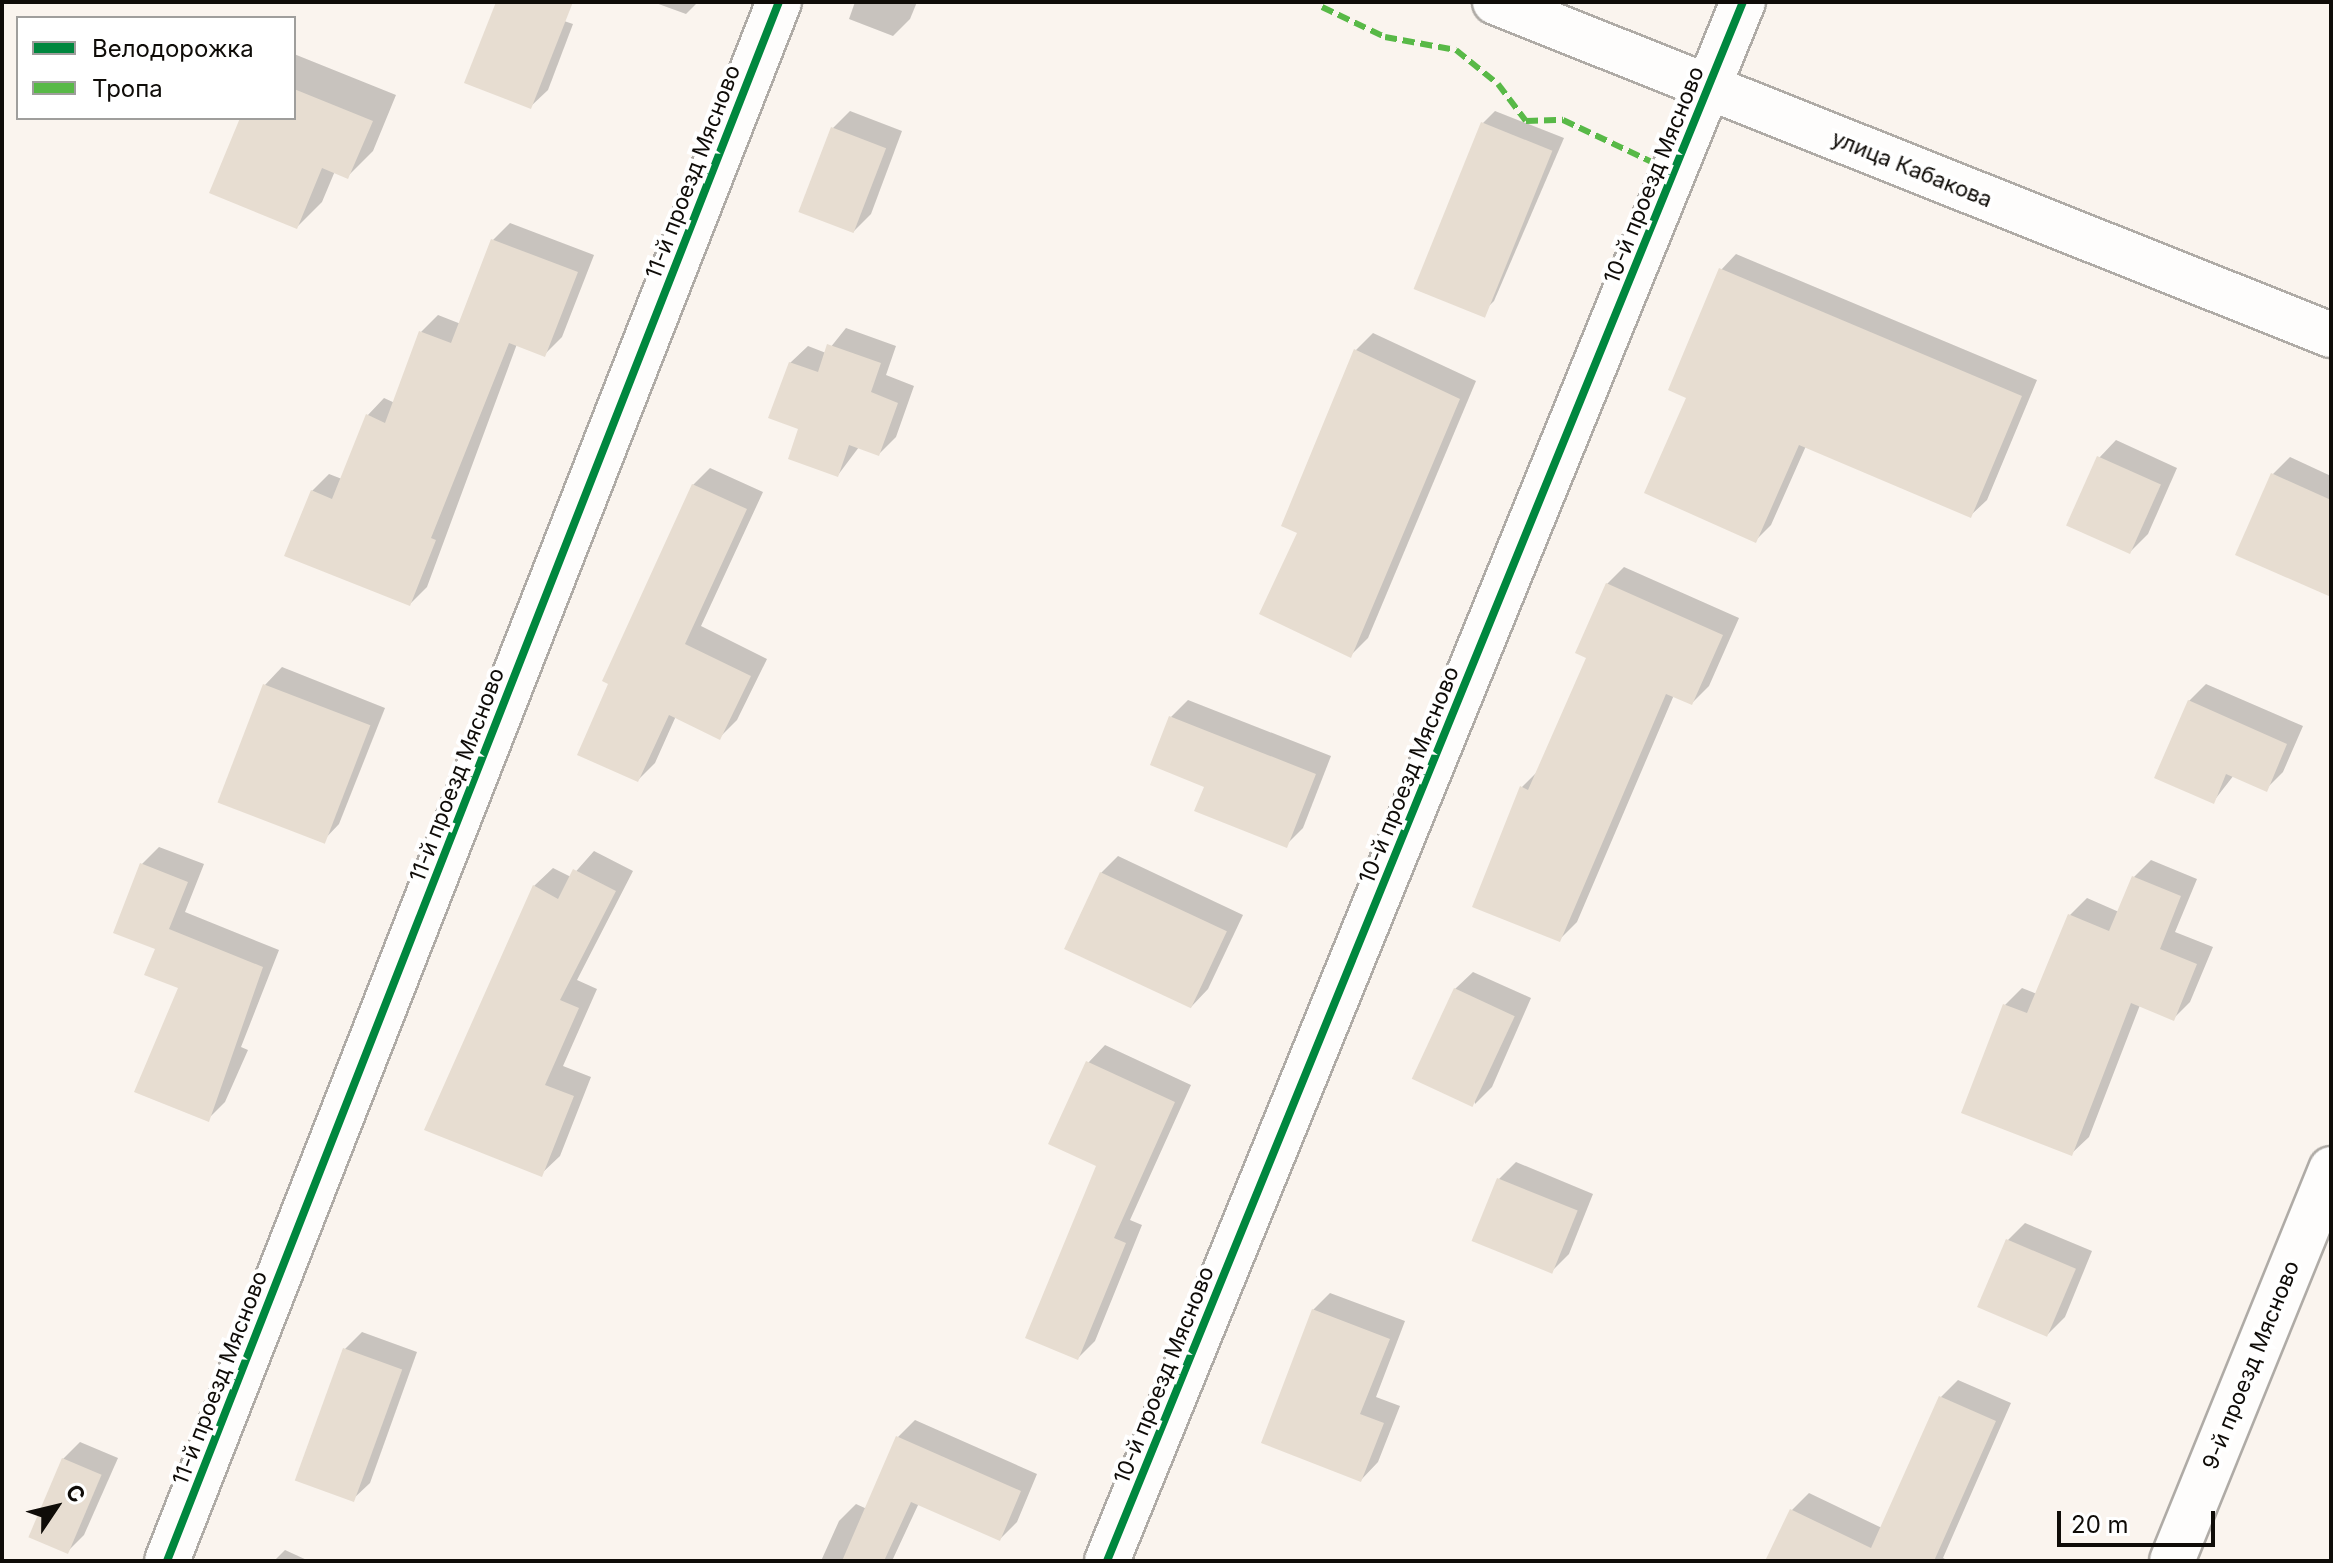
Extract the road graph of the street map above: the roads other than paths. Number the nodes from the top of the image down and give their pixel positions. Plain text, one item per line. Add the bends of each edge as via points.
1 (779, 2) edge
2 (1495, 2) edge
3 (1743, 2) edge
4 (1709, 89) junction
5 (2331, 335) edge
6 (2331, 1169) edge
7 (167, 1561) edge
8 (1107, 1561) edge
9 (2172, 1561) edge

1 - 7 street, 11-й проезд Мясново
2 - 4 street, улица Кабакова
3 - 4 street, 10-й проезд Мясново
4 - 5 street, улица Кабакова
4 - 8 street, 10-й проезд Мясново
6 - 9 street, 9-й проезд Мясново

